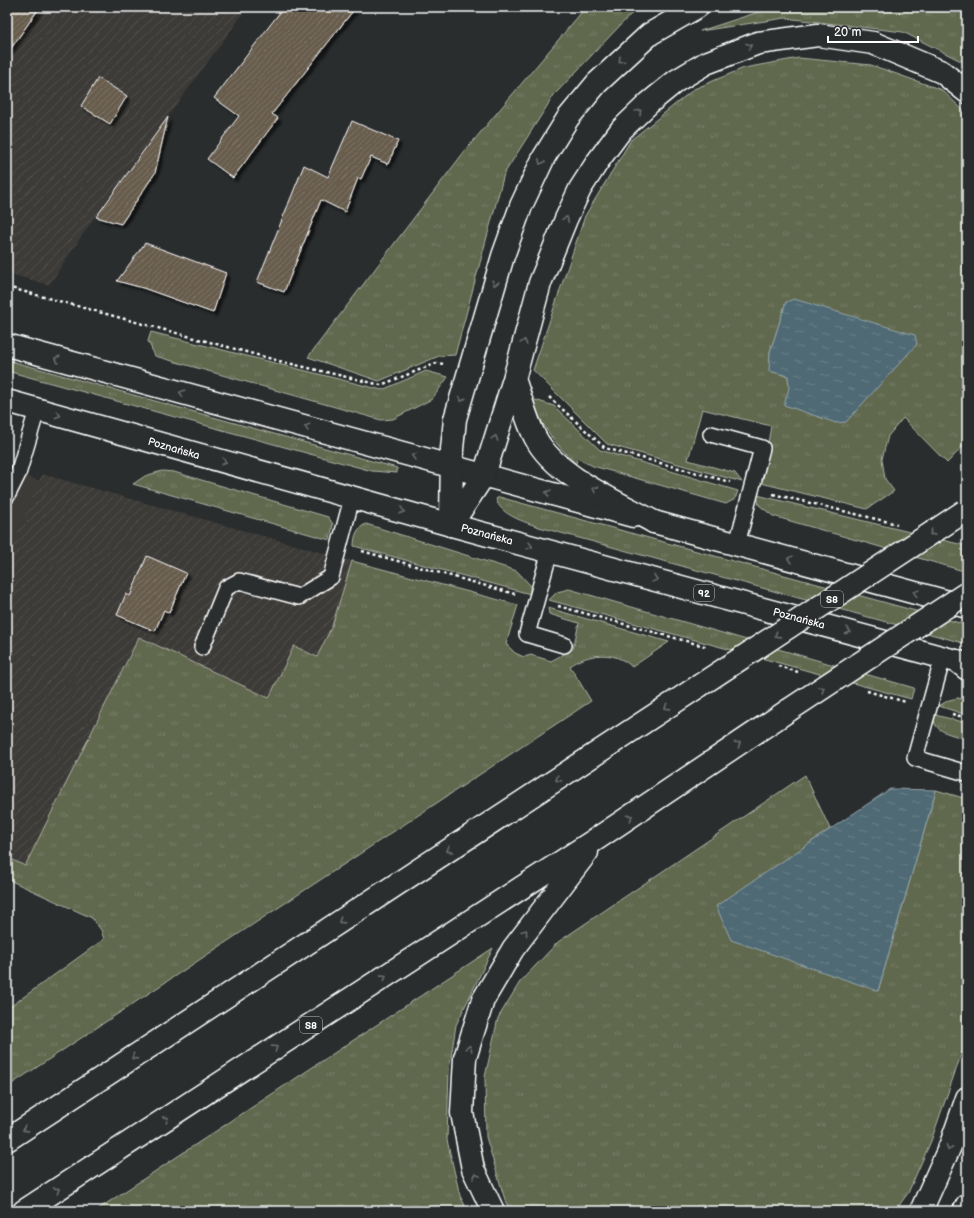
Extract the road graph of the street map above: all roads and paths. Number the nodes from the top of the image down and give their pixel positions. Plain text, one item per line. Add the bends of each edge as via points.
1 (696, 7) edge
2 (967, 92) edge
3 (7, 287) edge
4 (7, 345) edge
5 (451, 366) dead end
6 (514, 379) junction
7 (7, 401) edge
8 (37, 410) junction
9 (710, 434) dead end
10 (452, 466) junction
11 (484, 475) junction
12 (7, 496) edge
13 (352, 498) junction
14 (966, 510) edge
15 (654, 522) junction
16 (451, 524) junction
17 (737, 544) junction
18 (340, 545) junction
19 (550, 551) junction
20 (967, 593) edge
21 (537, 600) junction
22 (967, 607) edge
23 (564, 645) dead end
24 (202, 647) dead end
25 (713, 648) dead end
26 (958, 663) edge
27 (774, 665) dead end
28 (805, 674) dead end
29 (866, 691) dead end
30 (928, 708) junction
31 (967, 718) edge
32 (966, 773) dead end
33 (598, 838) junction
34 (967, 1098) edge
35 (7, 1140) edge
36 (967, 1205) edge
37 (24, 1211) edge
38 (493, 1211) edge
39 (921, 1211) edge
40 (964, 1211) edge

1 -> 10 main road via 650,34 602,78 568,118 544,157 521,206 503,256 456,419
6 -> 2 main road via 540,283 580,189 621,130 649,102 676,81 706,63 758,43 818,35 873,43 942,72
3 - 5 path via 283,362 381,385 437,363
10 -> 4 main road
11 -> 6 main road
15 -> 6 main road via 559,468 535,437
7 - 8 main road, Poznańska
8 - 12 lane via 18,474
8 -> 13 main road, Poznańska
9 - 17 lane via 762,448
10 - 11 main road
10 - 16 main road
15 -> 11 main road
11 - 16 main road
13 -> 16 main road, Poznańska
13 - 18 lane
14 -> 35 main road, S8, bridge
15 - 17 main road
16 -> 19 main road, Poznańska / 92
22 -> 17 main road
18 - 21 path
18 - 24 lane via 331,577 299,597 239,581 226,588
19 - 21 lane
19 -> 26 main road, Poznańska / 92
33 -> 20 main road, S8, bridge
21 - 23 lane via 527,634
21 - 25 path
26 - 30 lane
27 - 28 path
29 - 30 path
30 - 31 path
30 - 32 lane via 914,758
37 -> 33 main road, S8
38 -> 33 main road via 473,1169 462,1113 465,1058 483,1000 513,949
34 -> 39 main road via 951,1144
36 - 40 main road

